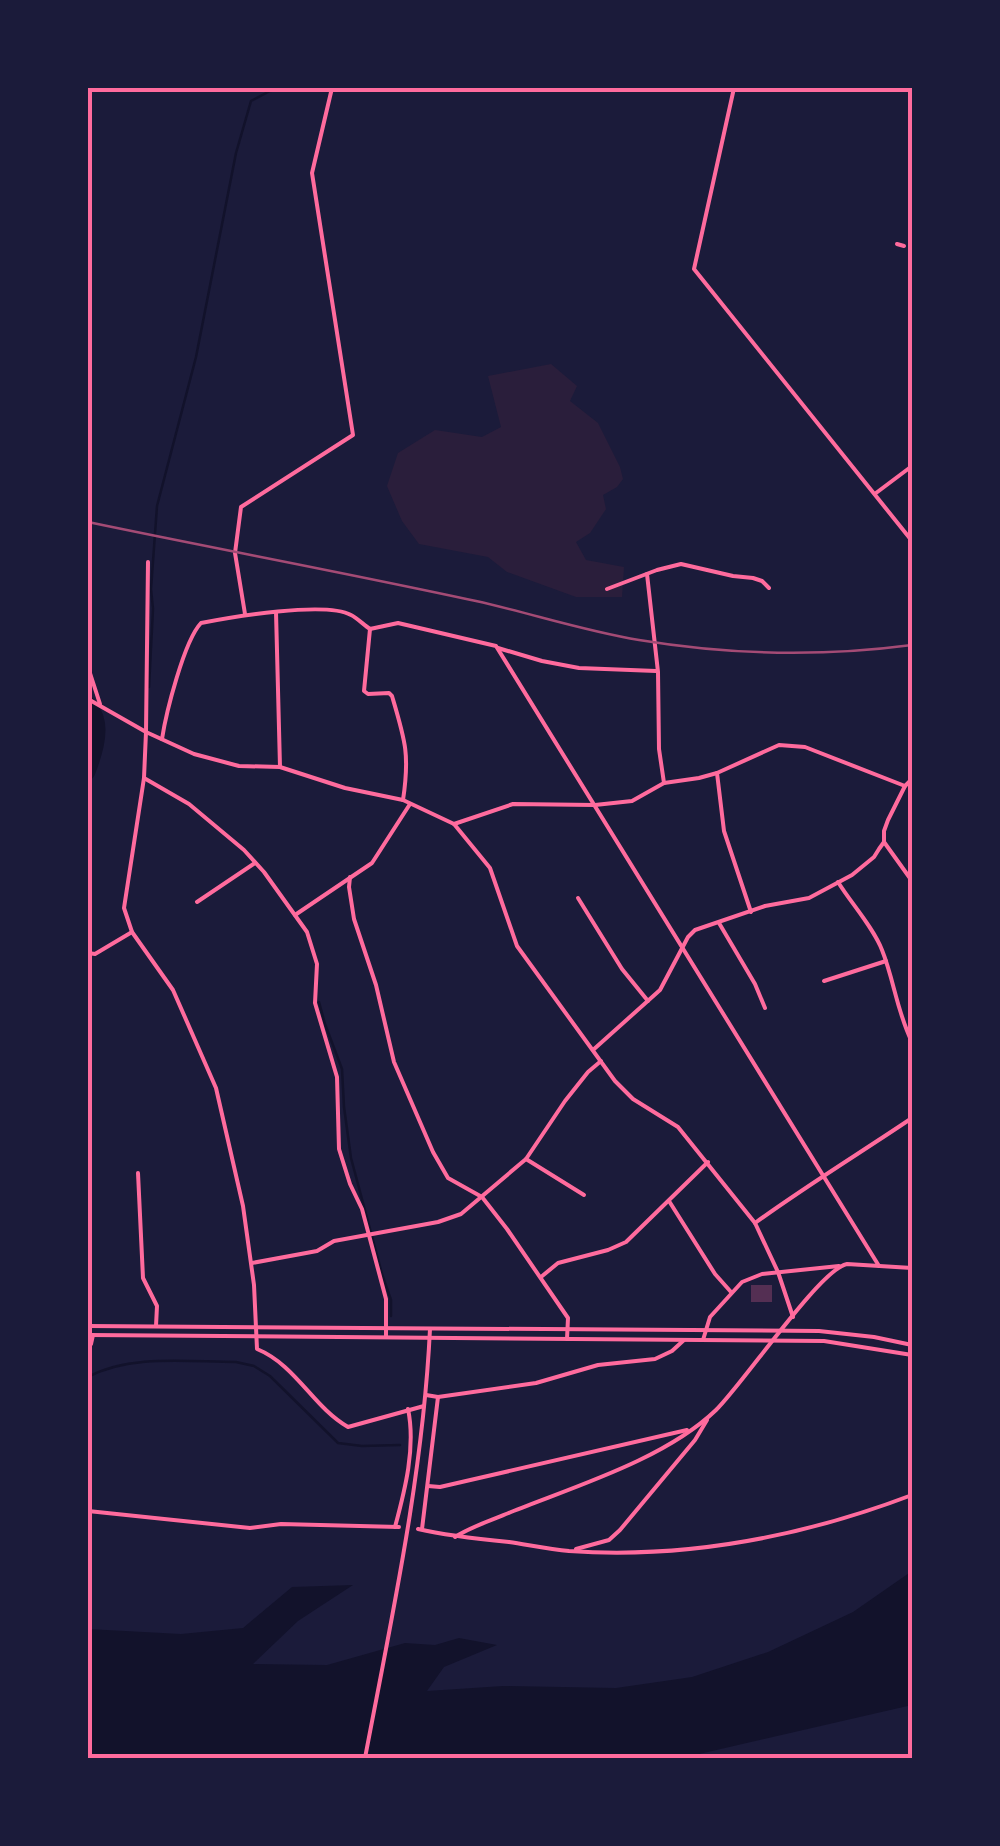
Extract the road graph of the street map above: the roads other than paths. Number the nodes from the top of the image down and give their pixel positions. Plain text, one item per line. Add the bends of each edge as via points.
1 (332, 88) edge
2 (734, 88) edge
3 (897, 244) dead end
4 (904, 246) dead end
5 (912, 466) edge
6 (874, 494) junction
7 (912, 542) edge
8 (148, 562) dead end
9 (646, 574) junction
10 (769, 588) dead end
11 (608, 589) dead end
12 (276, 611) junction
13 (246, 615) junction
14 (370, 629) junction
15 (498, 648) junction
16 (88, 668) edge
17 (658, 672) junction
18 (88, 698) edge
19 (100, 704) junction
20 (146, 732) junction
21 (162, 739) junction
22 (280, 767) junction
23 (717, 773) junction
24 (144, 778) junction
25 (912, 778) edge
26 (664, 784) junction
27 (905, 786) junction
28 (403, 800) junction
29 (410, 804) junction
30 (595, 805) junction
31 (454, 824) junction
32 (884, 842) junction
33 (256, 862) junction
34 (350, 877) junction
35 (912, 881) edge
36 (838, 882) junction
37 (578, 898) dead end
38 (197, 902) dead end
39 (751, 912) junction
40 (295, 915) junction
41 (719, 922) junction
42 (132, 932) junction
43 (682, 947) junction
44 (88, 953) edge
45 (886, 961) junction
46 (824, 981) dead end
47 (648, 1001) junction
48 (764, 1008) dead end
49 (912, 1042) edge
50 (593, 1050) junction
51 (601, 1062) junction
52 (912, 1118) edge
53 (526, 1159) junction
54 (708, 1162) junction
55 (138, 1173) dead end
56 (823, 1174) junction
57 (584, 1195) dead end
58 (482, 1197) junction
59 (669, 1201) junction
60 (755, 1223) junction
61 (368, 1233) junction
62 (251, 1263) junction
63 (838, 1266) junction
64 (879, 1266) junction
65 (912, 1268) edge
66 (778, 1272) junction
67 (541, 1277) junction
68 (731, 1292) junction
69 (793, 1317) junction
70 (88, 1326) edge
71 (156, 1326) junction
72 (256, 1327) junction
73 (386, 1328) junction
74 (430, 1328) junction
75 (568, 1329) junction
76 (704, 1330) junction
77 (782, 1331) junction
78 (90, 1335) edge
79 (256, 1336) junction
80 (386, 1337) junction
81 (430, 1338) junction
82 (566, 1339) junction
83 (684, 1340) junction
84 (702, 1340) junction
85 (774, 1340) junction
86 (912, 1345) edge
87 (88, 1346) edge
88 (912, 1355) edge
89 (426, 1395) junction
90 (438, 1396) junction
91 (425, 1406) junction
92 (408, 1409) junction
93 (709, 1416) junction
94 (692, 1429) junction
95 (428, 1486) junction
96 (912, 1496) edge
97 (88, 1511) edge
98 (455, 1536) junction
99 (572, 1551) junction
100 (365, 1758) edge

1 - 13 street via 312,174 353,436 241,507 235,553
2 - 6 street via 694,269
3 - 4 street
5 - 6 street
6 - 7 street
8 - 20 street
9 - 10 street via 681,564 754,578
9 - 11 street
9 - 17 street
12 - 13 street
12 - 14 street via 349,613
12 - 22 street
13 - 21 street via 201,623 195,630
14 - 15 street via 404,624
14 - 28 street via 364,690 392,696 406,744
15 - 17 street via 579,668
15 - 30 street
16 - 19 street
17 - 26 street
18 - 19 street
19 - 20 street
20 - 21 street
20 - 24 street
21 - 22 street via 239,766
22 - 28 street
23 - 26 street
23 - 27 street via 778,745 805,747
23 - 39 street via 724,832
24 - 33 street via 190,804
24 - 42 street via 124,908
25 - 27 street
26 - 30 street via 632,802
27 - 32 street
28 - 29 street
29 - 31 street
29 - 34 street via 372,863
30 - 31 street via 513,804
30 - 43 street
31 - 50 street via 490,868 518,946
32 - 35 street
32 - 36 street via 863,867
33 - 38 street
33 - 40 street
34 - 40 street
34 - 58 street via 354,919 399,1077 448,1178
36 - 39 street via 809,898
36 - 45 street
37 - 47 street
39 - 41 street
40 - 61 street via 313,946 315,1002 337,1076 340,1149
41 - 43 street via 695,930
41 - 48 street
42 - 44 street
42 - 62 street via 173,990 216,1088
43 - 47 street
43 - 56 street
45 - 46 street
45 - 49 street
47 - 50 street
50 - 51 street
51 - 53 street
51 - 54 street via 632,1099 678,1127
52 - 56 street
53 - 57 street
53 - 58 street
54 - 59 street
54 - 60 street
55 - 71 street via 143,1278 157,1306
56 - 60 street
56 - 64 street
58 - 61 street via 450,1218
58 - 67 street
59 - 67 street via 626,1242 558,1263
59 - 68 street
60 - 66 street
61 - 62 street via 316,1252
61 - 73 street via 386,1298
62 - 72 street
63 - 64 street
63 - 66 street
63 - 69 street
64 - 65 street
66 - 68 street via 752,1277
66 - 69 street
67 - 75 street via 568,1318
68 - 76 street
69 - 77 street
70 - 71 street
71 - 72 street
72 - 73 street
72 - 79 street
73 - 74 street
73 - 80 street
74 - 75 street
74 - 81 street
75 - 76 street
75 - 82 street
76 - 77 street
76 - 84 street
77 - 85 street
77 - 86 street via 838,1332
78 - 79 street
78 - 87 street
79 - 80 street
79 - 92 street via 257,1349 273,1355 348,1427
80 - 81 street
81 - 82 street
81 - 89 street
82 - 83 street
83 - 84 street
83 - 90 street via 656,1359
84 - 85 street
85 - 88 street
85 - 93 street
89 - 90 street
89 - 91 street
90 - 95 street
91 - 92 street
91 - 100 street
92 - 97 street via 411,1443 397,1527 250,1528
93 - 94 street
93 - 99 street via 620,1530
94 - 95 street
94 - 98 street via 659,1450
95 - 98 street via 420,1530
96 - 99 street via 847,1519 740,1542
98 - 99 street

